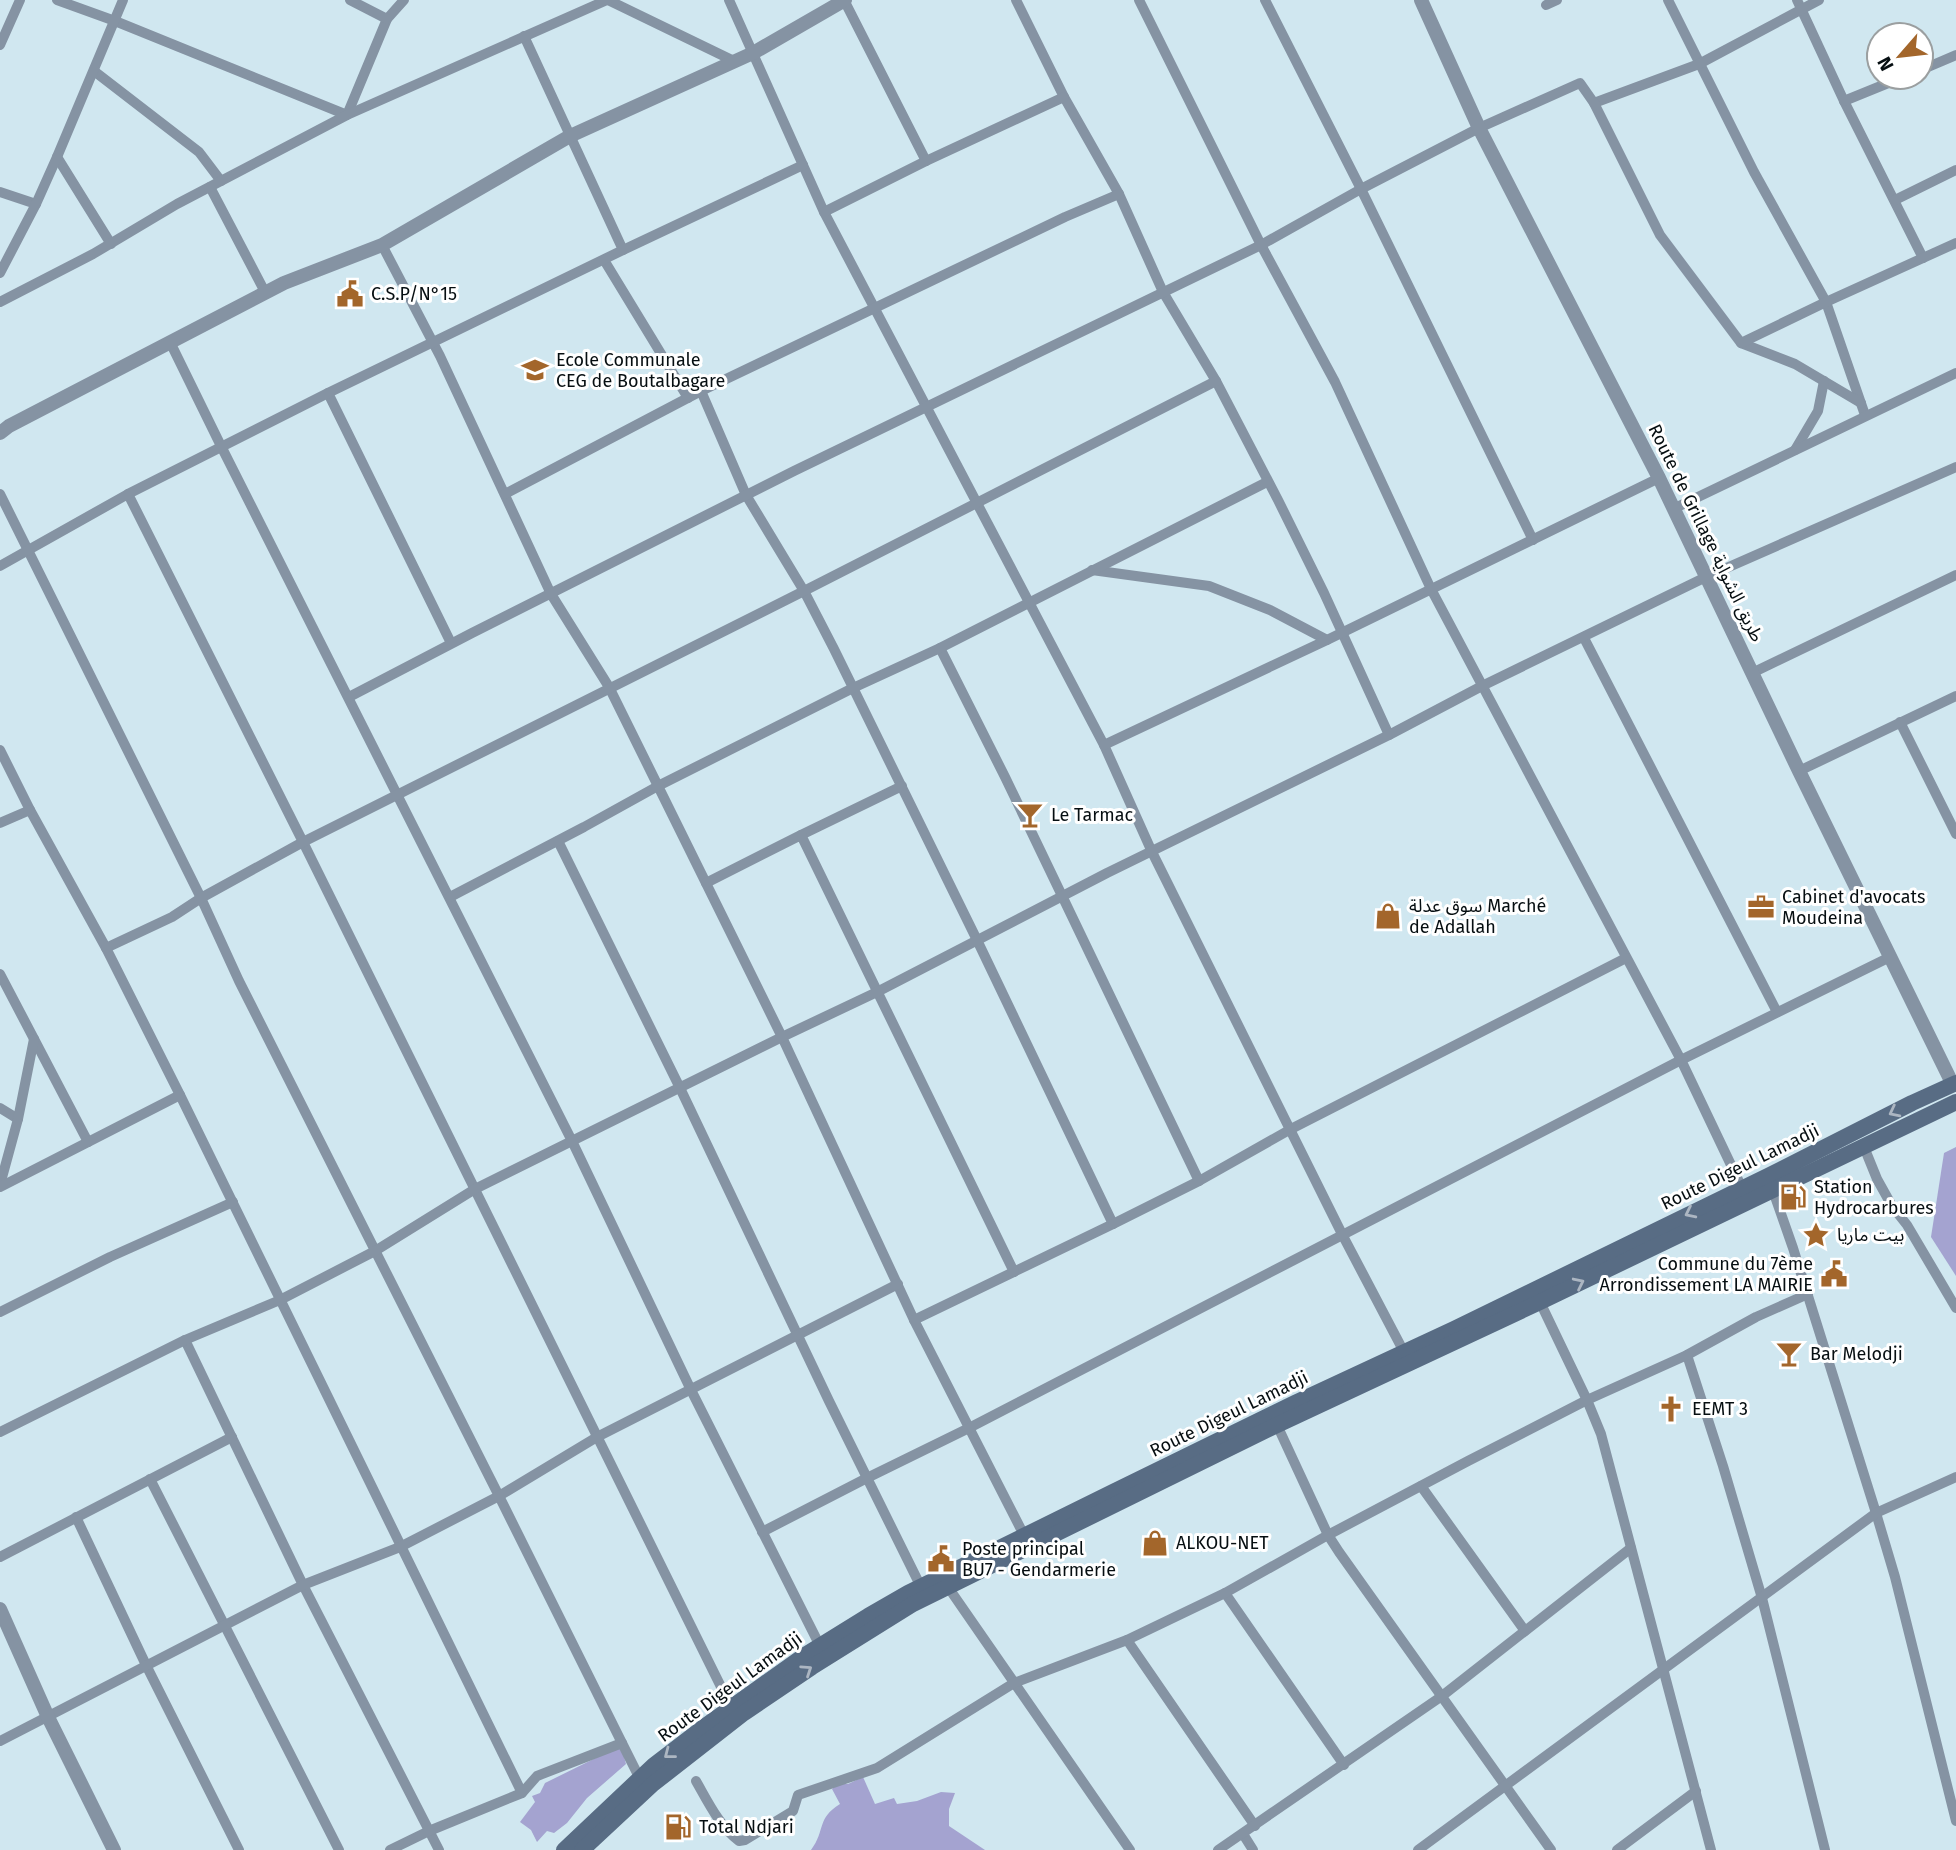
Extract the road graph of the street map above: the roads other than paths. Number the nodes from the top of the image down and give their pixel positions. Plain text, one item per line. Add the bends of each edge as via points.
1 (20, 0) edge
2 (57, 0) edge
3 (123, 0) edge
4 (350, 0) edge
5 (404, 0) edge
6 (608, 0) edge
7 (729, 0) edge
8 (844, 0) edge
9 (1016, 0) edge
10 (1139, 0) edge
11 (1265, 0) edge
12 (1421, 0) edge
13 (1668, 0) edge
14 (1819, 0) edge
15 (1799, 4) edge
16 (387, 19) junction
17 (115, 21) junction
18 (524, 36) junction
19 (0, 45) edge
20 (753, 53) junction
21 (1956, 55) edge
22 (734, 61) junction
23 (1699, 64) junction
24 (1935, 64) edge
25 (94, 71) junction
26 (1869, 91) edge
27 (1065, 97) junction
28 (1844, 101) junction
29 (1594, 103) junction
30 (347, 115) junction
31 (1479, 128) junction
32 (570, 136) junction
33 (57, 157) junction
34 (926, 161) junction
35 (803, 165) junction
36 (1956, 170) edge
37 (215, 184) junction
38 (1361, 190) junction
39 (0, 192) edge
40 (1119, 194) junction
41 (1895, 200) junction
42 (36, 204) junction
43 (824, 212) junction
44 (1956, 243) edge
45 (111, 244) junction
46 (382, 245) junction
47 (1261, 245) junction
48 (623, 250) junction
49 (1923, 258) junction
50 (604, 260) junction
51 (0, 273) edge
52 (265, 292) junction
53 (1163, 292) junction
54 (0, 302) edge
55 (1826, 302) junction
56 (874, 309) junction
57 (170, 342) junction
58 (433, 342) junction
59 (1741, 344) junction
60 (1956, 373) edge
61 (1216, 381) junction
62 (1824, 381) junction
63 (701, 391) junction
64 (327, 393) junction
65 (688, 398) junction
66 (1861, 403) junction
67 (926, 407) junction
68 (1866, 415) junction
69 (0, 433) edge
70 (221, 446) junction
71 (1795, 450) junction
72 (1956, 467) edge
73 (1659, 478) junction
74 (1267, 482) junction
75 (0, 494) edge
76 (128, 494) junction
77 (505, 494) junction
78 (746, 495) junction
79 (977, 502) junction
80 (1673, 509) junction
81 (1533, 540) junction
82 (29, 551) junction
83 (0, 566) edge
84 (1092, 570) junction
85 (1956, 575) edge
86 (1706, 577) junction
87 (1431, 589) junction
88 (804, 591) junction
89 (551, 594) junction
90 (1029, 604) junction
91 (1341, 633) junction
92 (1584, 638) junction
93 (1326, 640) junction
94 (451, 643) junction
95 (940, 649) junction
96 (1752, 673) junction
97 (608, 687) junction
98 (1482, 687) junction
99 (853, 688) junction
100 (1956, 696) edge
101 (348, 697) junction
102 (1900, 722) junction
103 (1389, 735) junction
104 (1104, 745) junction
105 (0, 750) edge
106 (1799, 771) junction
107 (658, 786) junction
108 (902, 786) junction
109 (398, 796) junction
110 (30, 810) junction
111 (0, 823) edge
112 (1956, 834) edge
113 (801, 835) junction
114 (558, 841) junction
115 (303, 842) junction
116 (1152, 852) junction
117 (706, 883) junction
118 (450, 897) junction
119 (1061, 897) junction
120 (201, 898) junction
121 (977, 940) junction
122 (106, 948) junction
123 (1890, 957) junction
124 (1626, 958) junction
125 (0, 974) edge
126 (877, 992) junction
127 (1777, 1012) junction
128 (782, 1037) junction
129 (34, 1039) junction
130 (1681, 1060) junction
131 (1955, 1084) edge
132 (680, 1088) junction
133 (180, 1095) junction
134 (1956, 1102) edge
135 (0, 1108) edge
136 (18, 1119) junction
137 (1291, 1129) junction
138 (572, 1141) junction
139 (88, 1142) junction
140 (1864, 1147) junction
141 (1199, 1181) junction
142 (1771, 1183) junction
143 (0, 1186) edge
144 (1742, 1188) junction
145 (475, 1189) junction
146 (233, 1202) junction
147 (1113, 1224) junction
148 (1343, 1236) junction
149 (375, 1251) junction
150 (1014, 1272) junction
151 (898, 1284) junction
152 (1808, 1294) junction
153 (279, 1300) junction
154 (1540, 1302) junction
155 (1956, 1308) edge
156 (0, 1312) edge
157 (914, 1320) junction
158 (798, 1335) junction
159 (185, 1340) junction
160 (1404, 1352) junction
161 (1687, 1355) junction
162 (691, 1390) junction
163 (1587, 1400) junction
164 (1277, 1425) junction
165 (969, 1428) junction
166 (0, 1432) edge
167 (232, 1437) junction
168 (597, 1437) junction
169 (1956, 1477) edge
170 (867, 1478) junction
171 (150, 1479) junction
172 (1421, 1486) junction
173 (499, 1496) junction
174 (1876, 1513) junction
175 (76, 1517) junction
176 (762, 1532) junction
177 (1328, 1535) junction
178 (1027, 1541) junction
179 (400, 1547) junction
180 (1631, 1548) junction
181 (0, 1557) edge
182 (303, 1585) junction
183 (921, 1587) junction
184 (948, 1587) junction
185 (1225, 1593) junction
186 (1762, 1598) junction
187 (0, 1609) edge
188 (224, 1626) junction
189 (1525, 1631) junction
190 (1127, 1640) junction
191 (820, 1646) junction
192 (146, 1665) junction
193 (1664, 1668) junction
194 (1014, 1683) junction
195 (1442, 1696) junction
196 (731, 1707) junction
197 (48, 1717) junction
198 (0, 1741) edge
199 (622, 1743) junction
200 (1344, 1765) junction
201 (640, 1779) junction
202 (696, 1781) dead end
203 (1506, 1787) junction
204 (1696, 1791) junction
205 (522, 1793) junction
206 (1956, 1821) edge
207 (1255, 1826) junction
208 (429, 1830) junction
209 (1243, 1835) junction
210 (114, 1850) edge
211 (239, 1850) edge
212 (339, 1850) edge
213 (390, 1850) edge
214 (439, 1850) edge
215 (564, 1850) edge
216 (582, 1850) edge
217 (1130, 1850) edge
218 (1218, 1850) edge
219 (1253, 1850) edge
220 (1418, 1850) edge
221 (1551, 1850) edge
222 (1618, 1850) edge
223 (1711, 1850) edge
224 (1825, 1850) edge

1 - 19 street
2 - 17 street
3 - 17 street
4 - 16 street
5 - 16 street
6 - 18 street
6 - 22 street
7 - 20 street
8 - 20 street
8 - 34 street
9 - 27 street
10 - 47 street
11 - 38 street
12 - 31 street, Route de Grillage طريق الشواية
13 - 23 street
14 - 15 street
15 - 23 street
15 - 28 street
16 - 30 street
17 - 25 street
17 - 30 street
18 - 30 street
18 - 32 street
20 - 22 street
20 - 35 street
21 - 24 street
22 - 32 street
23 - 29 street
23 - 55 street
25 - 33 street
25 - 37 street via 199,152
26 - 28 street
27 - 34 street
27 - 40 street
28 - 41 street
29 - 31 street via 1580,83
29 - 59 street via 1660,235
30 - 37 street
31 - 38 street
31 - 73 street, Route de Grillage طريق الشواية
32 - 46 street
32 - 48 street
33 - 42 street
33 - 45 street
34 - 43 street
35 - 43 street
35 - 48 street
36 - 41 street
37 - 45 street
37 - 52 street
38 - 47 street
38 - 81 street
39 - 42 street
40 - 53 street
40 - 56 street
41 - 49 street
42 - 51 street
43 - 56 street
44 - 49 street
45 - 54 street
46 - 52 street
46 - 58 street
47 - 53 street
47 - 87 street via 1335,383
48 - 50 street
49 - 55 street
50 - 58 street
50 - 65 street
52 - 57 street
53 - 61 street
53 - 67 street
55 - 59 street
55 - 66 street
56 - 63 street
56 - 67 street
57 - 69 street
57 - 70 street
58 - 64 street
58 - 77 street
59 - 62 street
60 - 68 street
61 - 74 street
61 - 79 street
62 - 66 street
62 - 71 street via 1818,411
63 - 65 street
63 - 78 street
64 - 70 street
64 - 94 street
65 - 77 street
66 - 68 street
67 - 78 street
67 - 79 street
68 - 71 street
70 - 76 street
70 - 101 street
71 - 80 street
72 - 86 street
73 - 80 street, Route de Grillage طريق الشواية
73 - 81 street
74 - 84 street
74 - 91 street
75 - 82 street
76 - 82 street
76 - 115 street
77 - 89 street
78 - 88 street
78 - 89 street
79 - 88 street
79 - 90 street
80 - 86 street, Route de Grillage طريق الشواية
81 - 87 street
82 - 83 street
82 - 120 street
84 - 90 street
84 - 93 street via 1209,586 1270,610
85 - 96 street
86 - 92 street
86 - 96 street, Route de Grillage طريق الشواية
87 - 91 street
87 - 98 street
88 - 97 street
88 - 99 street
89 - 94 street
89 - 97 street
90 - 95 street
90 - 104 street
91 - 93 street
91 - 103 street
92 - 98 street
92 - 127 street
93 - 104 street
94 - 101 street
95 - 99 street
95 - 119 street
96 - 106 street, Route de Grillage طريق الشواية
97 - 107 street
97 - 109 street
98 - 103 street
98 - 124 street
99 - 107 street
99 - 108 street
100 - 102 street
101 - 109 street
102 - 106 street
102 - 112 street
103 - 116 street
104 - 116 street
105 - 110 street
106 - 123 street, Route de Grillage طريق الشواية
107 - 114 street
107 - 117 street
108 - 113 street
108 - 121 street
109 - 115 street
109 - 118 street
110 - 111 street
110 - 122 street
113 - 117 street
113 - 126 street
114 - 118 street
114 - 132 street
115 - 120 street
115 - 145 street
116 - 119 street
116 - 137 street
117 - 128 street
118 - 138 street
119 - 121 street
119 - 141 street
120 - 122 street
120 - 149 street
121 - 126 street
121 - 147 street
122 - 133 street
123 - 127 street
123 - 131 street, Route de Grillage طريق الشواية
124 - 130 street
124 - 137 street
125 - 129 street
126 - 128 street
126 - 150 street
127 - 130 street
128 - 132 street
128 - 151 street
129 - 136 street
129 - 139 street
130 - 144 street
130 - 148 street
131 -> 142 main road, Route Digeul Lamadji via 1912,1103
132 - 138 street
132 - 158 street
133 - 139 street
133 - 146 street
134 - 140 main road
135 - 136 street
136 - 143 street
137 - 141 street
137 - 148 street
138 - 145 street
138 - 162 street
139 - 143 street
140 - 142 main road
140 - 155 street via 1892,1206
141 - 147 street
142 - 144 main road, Route Digeul Lamadji
142 - 152 street
154 -> 142 main road
144 -> 160 main road, Route Digeul Lamadji
145 - 149 street
145 - 168 street
146 - 153 street
146 - 156 street
147 - 150 street
148 - 160 street
148 - 165 street
149 - 153 street
149 - 173 street
150 - 157 street
151 - 157 street
151 - 158 street
152 - 161 street
152 - 174 street
153 - 159 street
153 - 179 street
154 - 163 street
154 - 164 main road
157 - 165 street
158 - 162 street
158 - 170 street
159 - 166 street
159 - 167 street
160 - 178 main road, Route Digeul Lamadji
161 - 163 street
161 - 186 street
162 - 168 street
162 - 176 street
163 - 172 street
163 - 180 street via 1601,1434
164 - 177 street
164 - 178 main road
165 - 170 street
165 - 178 street
167 - 171 street
167 - 182 street
168 - 173 street
168 - 196 street
169 - 174 street
170 - 176 street
170 - 183 street
171 - 175 street
171 - 188 street
172 - 177 street
172 - 189 street
173 - 179 street
173 - 199 street
174 - 186 street
174 - 206 street
175 - 181 street
175 - 192 street
176 - 191 street
177 - 185 street
177 - 195 street
178 - 183 main road, Route Digeul Lamadji
178 - 184 main road
179 - 182 street
179 - 205 street
180 - 189 street
180 - 193 street
182 - 188 street
182 - 208 street
183 - 191 main road, Route Digeul Lamadji
184 - 194 street
216 -> 184 main road via 653,1784 744,1713 874,1628
185 - 190 street
185 - 200 street
186 - 193 street
186 - 224 street
187 - 197 street
188 - 192 street
188 - 212 street
189 - 195 street
190 - 194 street
190 - 207 street
191 - 196 main road, Route Digeul Lamadji
192 - 197 street
192 - 211 street
193 - 203 street
193 - 204 street
194 - 202 street via 877,1768 798,1795 793,1811 746,1840 734,1837
194 - 217 street
195 - 200 street
195 - 203 street
196 -> 201 main road, Route Digeul Lamadji
197 - 198 street
197 - 210 street
199 - 201 street
199 - 205 street via 537,1776
200 - 207 street
201 - 215 main road, Route Digeul Lamadji
203 - 220 street
203 - 221 street
204 - 222 street
204 - 223 street
205 - 208 street
207 - 209 street
208 - 213 street
208 - 214 street
209 - 218 street
209 - 219 street

